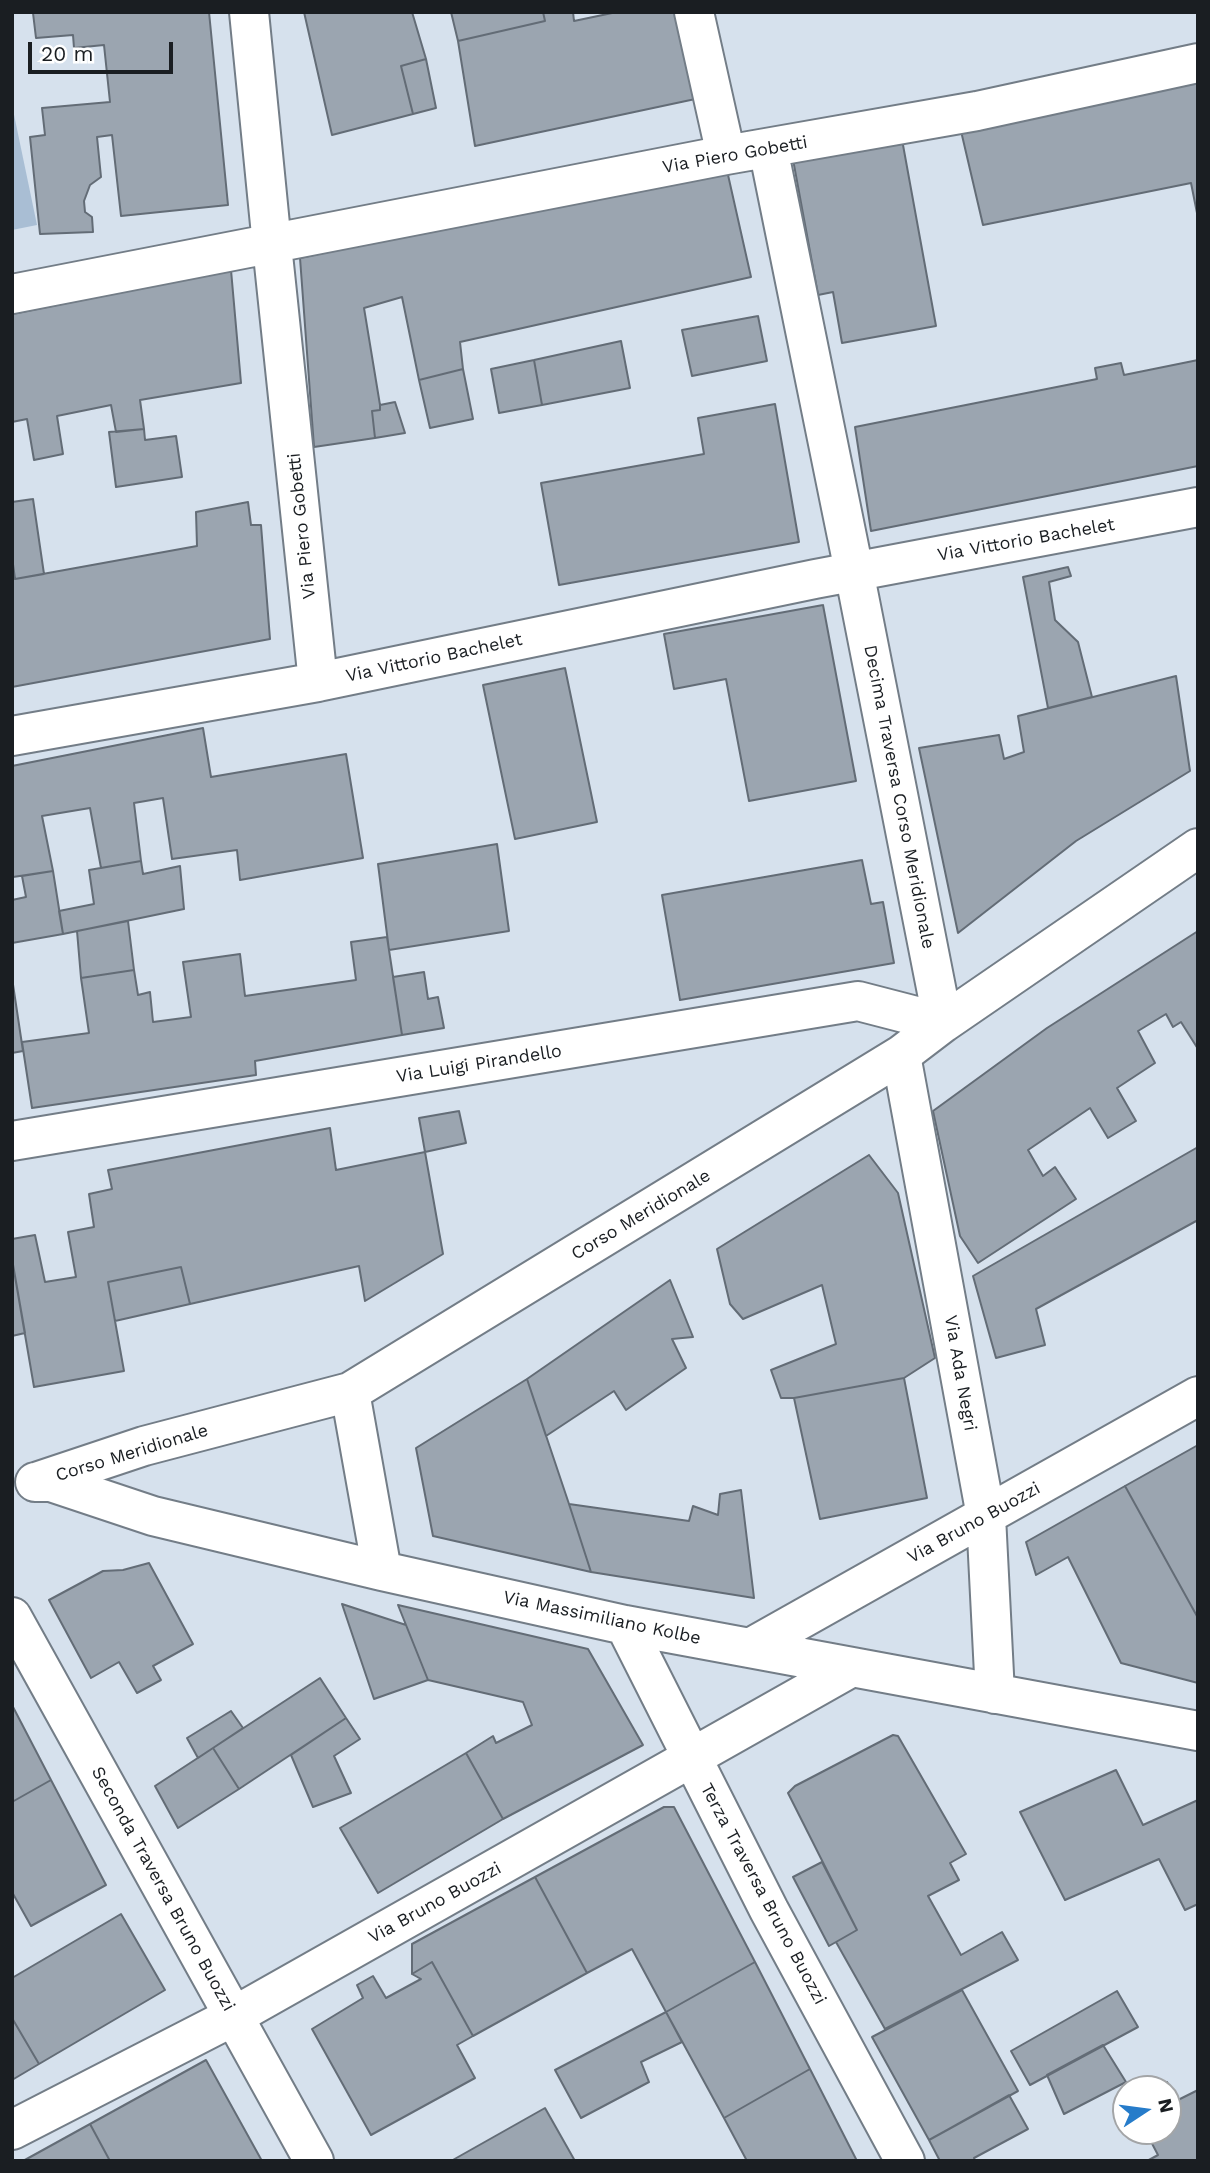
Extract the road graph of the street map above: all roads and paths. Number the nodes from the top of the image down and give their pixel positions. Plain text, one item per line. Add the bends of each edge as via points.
1 (250, 12) edge
2 (694, 12) edge
3 (1198, 63) edge
4 (768, 148) junction
5 (726, 155) junction
6 (272, 245) junction
7 (12, 294) edge
8 (1198, 508) edge
9 (855, 571) junction
10 (318, 682) junction
11 (12, 736) edge
12 (1198, 848) edge
13 (943, 1023) junction
14 (901, 1055) junction
15 (12, 1141) edge
16 (350, 1392) junction
17 (1198, 1396) edge
18 (33, 1482) edge
19 (986, 1516) junction
20 (382, 1571) junction
21 (12, 1617) edge
22 (625, 1625) junction
23 (750, 1648) junction
24 (852, 1667) junction
25 (995, 1694) junction
26 (1198, 1731) edge
27 (693, 1759) junction
28 (234, 2016) junction
29 (12, 2130) edge
30 (314, 2161) edge
31 (905, 2161) edge

1 - 6 street, Via Piero Gobetti
2 - 5 street
3 - 4 street, Via Piero Gobetti via 977,111
4 - 5 street, Via Piero Gobetti
4 - 9 street
5 - 6 street, Via Piero Gobetti
6 - 7 street, Via Piero Gobetti
6 - 10 street, Via Piero Gobetti
8 - 9 street, Via Vittorio Bachelet
9 - 10 street, Via Vittorio Bachelet
9 - 13 street, Decima Traversa Corso Meridionale
10 - 11 street, Via Vittorio Bachelet
12 - 13 street, Corso Meridionale
13 - 14 street, Corso Meridionale
13 - 15 street, Via Luigi Pirandello via 858,1001
14 - 16 street, Corso Meridionale
14 - 19 street, Via Ada Negri
16 - 18 street, Corso Meridionale via 144,1446
16 - 20 street
17 - 19 street, Via Bruno Buozzi
18 - 20 street, Via Massimiliano Kolbe
19 - 23 street, Via Bruno Buozzi
19 - 25 street, Via Ada Negri
20 - 22 street, Via Massimiliano Kolbe
21 - 28 street, Seconda Traversa Bruno Buozzi
22 - 23 street, Via Massimiliano Kolbe
22 - 27 street, Terza Traversa Bruno Buozzi
23 - 24 street, Via Massimiliano Kolbe
24 - 25 street, Via Massimiliano Kolbe
24 - 27 street, Via Bruno Buozzi
25 - 26 street, Via Massimiliano Kolbe
27 - 28 street, Via Bruno Buozzi
27 - 31 street, Terza Traversa Bruno Buozzi
28 - 29 street, Via Bruno Buozzi
28 - 30 street, Seconda Traversa Bruno Buozzi

